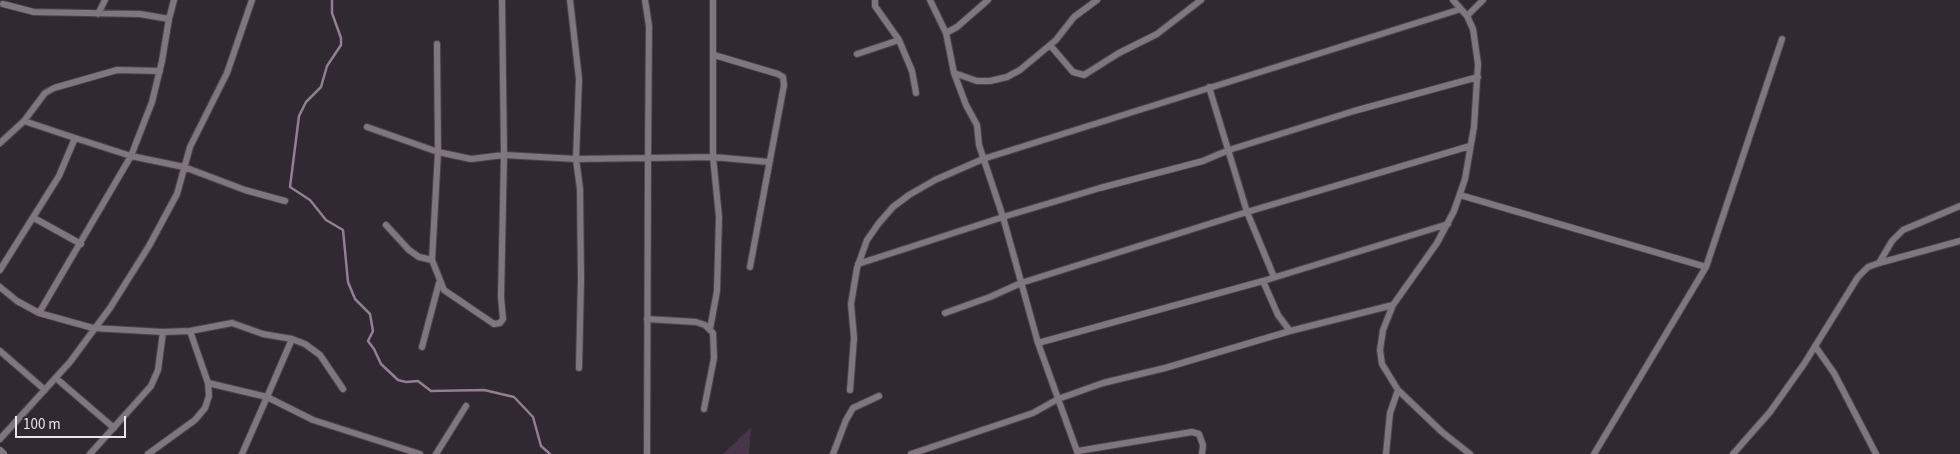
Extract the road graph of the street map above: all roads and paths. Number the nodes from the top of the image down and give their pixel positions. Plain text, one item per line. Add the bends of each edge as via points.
1 (104, 0) edge
2 (174, 0) edge
3 (252, 0) edge
4 (502, 0) edge
5 (570, 0) edge
6 (645, 0) edge
7 (713, 0) edge
8 (875, 0) edge
9 (930, 0) edge
10 (988, 0) edge
11 (1097, 0) edge
12 (1199, 0) edge
13 (1453, 0) edge
14 (1483, 0) edge
15 (3, 4) edge
16 (1460, 8) junction
17 (98, 14) junction
18 (1467, 16) junction
19 (169, 19) junction
20 (946, 33) junction
21 (1782, 39) dead end
22 (899, 40) junction
23 (437, 44) dead end
24 (1050, 45) junction
25 (857, 54) dead end
26 (714, 55) junction
27 (160, 71) junction
28 (954, 73) junction
29 (1478, 77) junction
30 (1209, 87) junction
31 (916, 93) dead end
32 (24, 121) junction
33 (367, 127) dead end
34 (75, 138) junction
35 (0, 143) edge
36 (1470, 146) junction
37 (1229, 150) junction
38 (438, 152) junction
39 (504, 154) junction
40 (131, 156) junction
41 (648, 158) junction
42 (713, 158) junction
43 (983, 159) junction
44 (576, 160) junction
45 (769, 162) junction
46 (184, 168) junction
47 (1460, 195) junction
48 (285, 201) dead end
49 (1960, 206) edge
50 (1247, 212) junction
51 (1003, 217) junction
52 (34, 218) junction
53 (1448, 224) junction
54 (386, 225) dead end
55 (1960, 241) edge
56 (81, 244) junction
57 (432, 260) junction
58 (1879, 263) junction
59 (858, 264) junction
60 (750, 267) dead end
61 (1706, 267) junction
62 (0, 270) edge
63 (1274, 277) junction
64 (1263, 281) junction
65 (439, 283) junction
66 (1021, 283) junction
67 (0, 287) edge
68 (1393, 305) junction
69 (39, 313) junction
70 (945, 313) dead end
71 (647, 319) junction
72 (93, 328) junction
73 (710, 329) junction
74 (190, 331) junction
75 (1290, 331) junction
76 (163, 332) junction
77 (292, 339) junction
78 (1038, 343) junction
79 (1815, 346) junction
80 (422, 347) dead end
81 (0, 351) edge
82 (579, 368) dead end
83 (57, 378) junction
84 (208, 383) junction
85 (343, 389) dead end
86 (45, 390) junction
87 (850, 390) dead end
88 (1398, 390) junction
89 (879, 396) dead end
90 (267, 397) junction
91 (1058, 399) junction
92 (466, 406) dead end
93 (704, 409) dead end
94 (114, 428) junction
95 (0, 439) edge
96 (0, 451) edge
97 (1078, 452) edge
98 (3, 454) edge
99 (90, 454) edge
100 (148, 454) edge
101 (242, 454) edge
102 (420, 454) edge
103 (436, 454) edge
104 (647, 454) edge
105 (833, 454) edge
106 (911, 454) edge
107 (1202, 454) edge
108 (1386, 454) edge
109 (1470, 454) edge
110 (1594, 454) edge
111 (1733, 454) edge
112 (1876, 454) edge

1 - 17 street
2 - 19 street
3 - 46 street via 227,73 202,118
4 - 39 street
5 - 44 street via 579,79
6 - 41 street via 649,26
7 - 26 street
8 - 22 street via 875,6
9 - 20 street
10 - 20 street
11 - 24 street via 1074,17
12 - 24 street via 1157,34 1084,75 1074,72
13 - 16 street
14 - 18 street
15 - 17 street via 34,12
16 - 18 street
16 - 30 street
17 - 19 street via 140,14
18 - 29 street via 1476,44
19 - 27 street
20 - 28 street
21 - 61 street
22 - 25 street
22 - 31 street via 912,71
23 - 38 street
24 - 28 street via 1007,77 977,81
26 - 42 street
26 - 45 street via 783,78
27 - 32 street via 117,70 54,88 45,93
27 - 40 street
28 - 43 street via 977,125
29 - 36 street
29 - 37 street
30 - 37 street
30 - 43 street
32 - 34 street
32 - 35 street
33 - 38 street
34 - 40 street
34 - 52 street via 59,176
36 - 47 street
36 - 50 street
37 - 50 street
37 - 51 street via 1203,161
38 - 39 street via 480,159
38 - 57 street
39 - 44 street
39 - 65 street via 501,297 504,319 494,324 444,290
40 - 46 street
40 - 56 street
41 - 42 street
41 - 44 street
41 - 71 street
42 - 45 street
42 - 73 street via 719,217 717,291
43 - 51 street
43 - 59 street via 935,180 893,207 867,240
44 - 82 street via 580,189
45 - 60 street
46 - 48 street
46 - 72 street via 177,194 149,246 110,308
47 - 53 street
47 - 61 street
49 - 58 street via 1903,230
50 - 63 street
50 - 66 street
51 - 59 street
51 - 66 street
52 - 56 street
52 - 62 street
53 - 63 street
53 - 68 street
54 - 57 street via 409,250
55 - 58 street
56 - 69 street
57 - 65 street
58 - 79 street via 1868,267 1858,277
59 - 87 street via 851,304 854,338
61 - 110 street
63 - 64 street
64 - 75 street via 1278,315
64 - 78 street
65 - 80 street
66 - 70 street
66 - 78 street
67 - 69 street
68 - 75 street
68 - 88 street via 1383,330 1380,350 1382,364
69 - 72 street
71 - 73 street via 696,322
71 - 104 street
72 - 76 street
72 - 83 street
73 - 93 street via 713,332 714,358
74 - 76 street
74 - 77 street via 232,323 263,334
74 - 84 street
75 - 91 street via 1103,383
76 - 94 street via 158,370 151,386
77 - 85 street via 320,355
77 - 90 street
78 - 91 street
79 - 111 street via 1770,412
79 - 112 street via 1834,373
81 - 86 street
83 - 86 street
83 - 94 street
84 - 90 street
84 - 100 street via 209,396 205,408 195,420
86 - 95 street
88 - 108 street via 1390,413
88 - 109 street
89 - 105 street via 854,408
90 - 101 street
90 - 102 street via 313,420
91 - 97 street
91 - 106 street via 1033,413
92 - 103 street
94 - 99 street
96 - 98 street
97 - 107 street via 1192,432 1199,434

